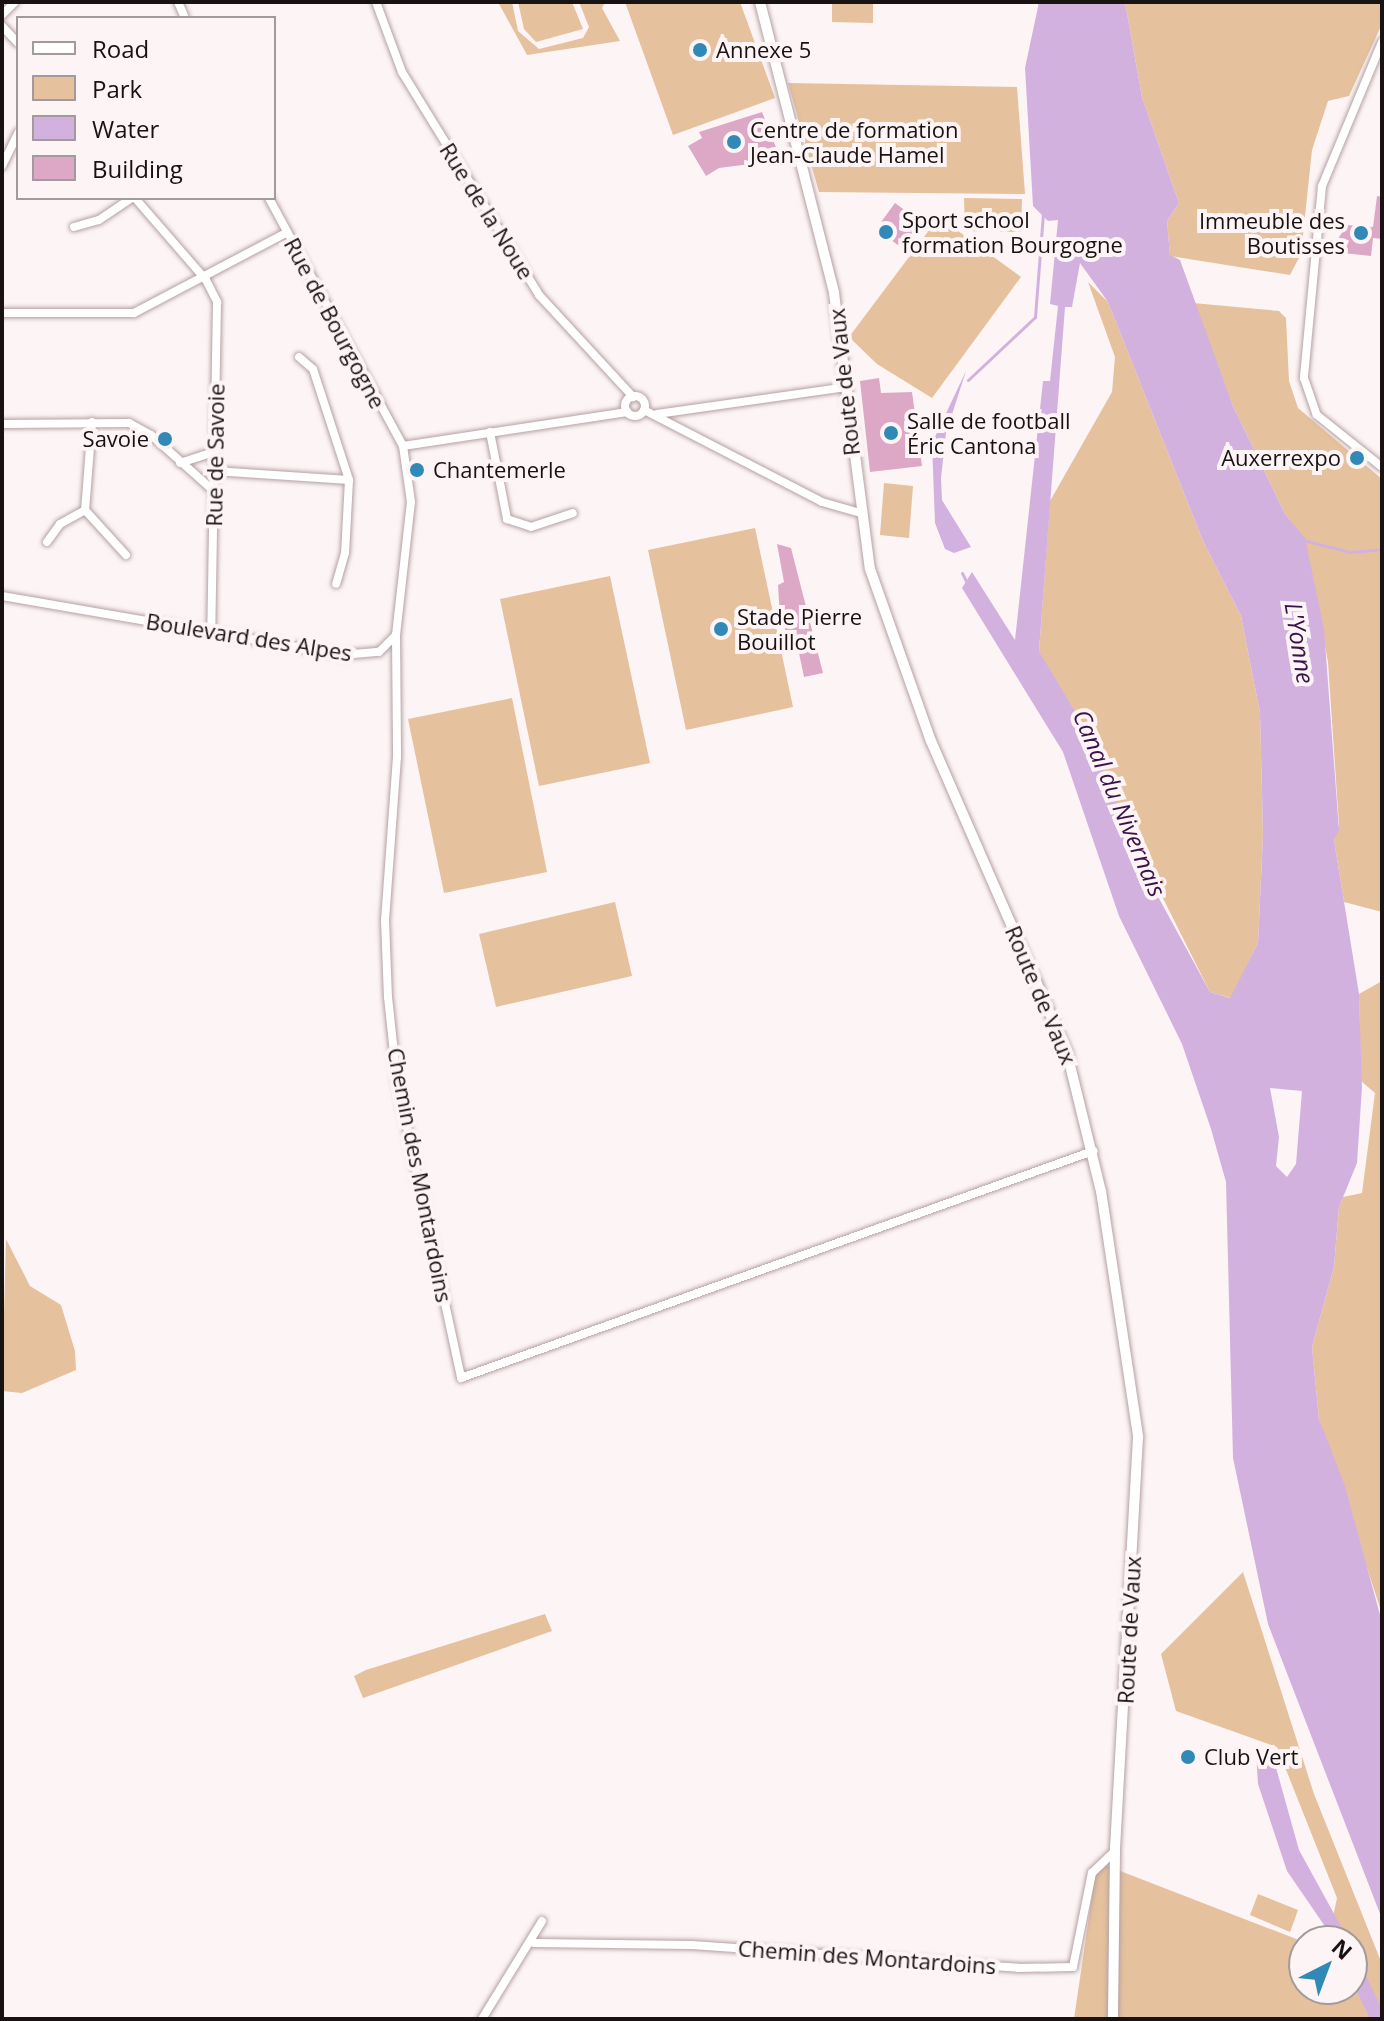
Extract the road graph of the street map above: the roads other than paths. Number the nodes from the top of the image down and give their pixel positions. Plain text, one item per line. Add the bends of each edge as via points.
1 (15, 2) edge
2 (376, 2) edge
3 (760, 2) edge
4 (2, 15) edge
5 (2, 26) edge
6 (16, 41) edge
7 (1382, 42) edge
8 (16, 137) edge
9 (2, 166) edge
10 (130, 200) edge
11 (135, 200) edge
12 (270, 200) edge
13 (74, 227) dead end
14 (286, 233) junction
15 (206, 280) junction
16 (2, 313) edge
17 (299, 357) dead end
18 (846, 387) junction
19 (633, 397) junction
20 (644, 410) junction
21 (627, 412) junction
22 (656, 414) junction
23 (92, 422) junction
24 (2, 424) edge
25 (490, 432) junction
26 (403, 446) junction
27 (214, 452) junction
28 (179, 463) junction
29 (1382, 467) edge
30 (214, 471) junction
31 (349, 480) junction
32 (215, 492) junction
33 (85, 510) junction
34 (573, 513) dead end
35 (860, 513) junction
36 (47, 542) dead end
37 (126, 555) dead end
38 (336, 584) dead end
39 (2, 596) edge
40 (211, 632) junction
41 (396, 635) junction
42 (1093, 1151) junction
43 (1115, 1851) junction
44 (542, 1921) dead end
45 (534, 1943) junction
46 (482, 2019) edge
47 (1113, 2019) edge

1 - 4 street
2 - 19 street, Rue de la Noue via 402,72 539,295
3 - 18 street, Route de Vaux via 826,252
5 - 6 street
7 - 29 street via 1322,186 1304,378 1317,415
8 - 9 street
10 - 13 street via 99,220
11 - 15 street
12 - 14 street, Rue de Bourgogne
14 - 15 street
14 - 26 street, Rue de Bourgogne
15 - 16 street via 134,313
15 - 27 street, Rue de Savoie via 217,302
17 - 31 street via 313,369
18 - 22 street
18 - 35 street, Route de Vaux
19 - 20 street, Rue de la Noue via 642,400
19 - 21 street
20 - 21 street via 635,416
20 - 22 street
21 - 25 street
22 - 35 street via 822,502
23 - 24 street
23 - 28 street via 142,428
23 - 33 street
25 - 26 street
25 - 34 street via 507,519 531,527
26 - 41 street via 411,502
27 - 28 street via 193,464
27 - 30 street, Rue de Savoie
28 - 32 street
30 - 31 street
30 - 32 street, Rue de Savoie
31 - 38 street via 345,553
32 - 40 street, Rue de Savoie
33 - 36 street via 60,524
33 - 37 street
35 - 42 street, Route de Vaux via 870,569 905,673 1057,1028
39 - 40 street, Boulevard des Alpes
40 - 41 street, Boulevard des Alpes via 342,655 379,652
41 - 42 street, Chemin des Montardoins via 397,757 385,908 388,997 397,1081 461,1378
42 - 43 street, Route de Vaux via 1138,1437
43 - 45 street, Chemin des Montardoins via 1092,1873 1073,1967 1018,1968 692,1945
43 - 47 street, Route de Vaux
44 - 45 street
45 - 46 street via 501,1979

